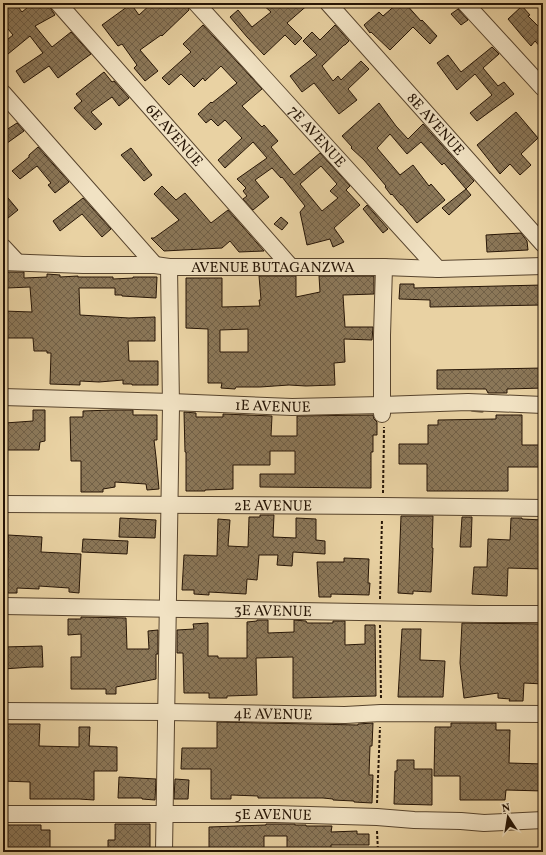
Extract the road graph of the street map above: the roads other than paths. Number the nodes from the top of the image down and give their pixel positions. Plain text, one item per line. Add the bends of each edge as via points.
1 (58, 3) edge
2 (196, 3) edge
3 (328, 3) edge
4 (465, 3) edge
5 (543, 88) edge
6 (3, 93) edge
7 (543, 244) edge
8 (3, 247) edge
9 (10, 262) edge
10 (162, 266) junction
11 (543, 266) edge
12 (291, 267) junction
13 (384, 267) junction
14 (438, 269) junction
15 (3, 397) edge
16 (171, 402) junction
17 (543, 405) edge
18 (383, 415) junction
19 (3, 504) edge
20 (169, 506) junction
21 (543, 508) edge
22 (3, 606) edge
23 (168, 608) junction
24 (543, 614) edge
25 (3, 711) edge
26 (166, 712) junction
27 (543, 714) edge
28 (3, 814) edge
29 (165, 814) junction
30 (543, 820) edge
31 (164, 852) edge

1 - 12 street, 6E AVENUE
2 - 14 street, 7E AVENUE
3 - 7 street, 8E AVENUE
4 - 5 street
6 - 10 street
8 - 9 street
9 - 10 street, AVENUE BUTAGANZWA
10 - 12 street, AVENUE BUTAGANZWA
10 - 16 street
11 - 14 street, AVENUE BUTAGANZWA
12 - 13 street, AVENUE BUTAGANZWA
13 - 14 street, AVENUE BUTAGANZWA
13 - 18 street
15 - 16 street, 1E AVENUE
16 - 18 street, 1E AVENUE via 292,407
16 - 20 street
17 - 18 street, 1E AVENUE via 468,402
19 - 20 street, 2E AVENUE
20 - 21 street, 2E AVENUE
20 - 23 street
22 - 23 street, 3E AVENUE
23 - 24 street, 3E AVENUE
23 - 26 street
25 - 26 street, 4E AVENUE
26 - 27 street, 4E AVENUE via 345,716 381,713
26 - 29 street
28 - 29 street, 5E AVENUE
29 - 30 street, 5E AVENUE via 275,814 484,823
29 - 31 street

